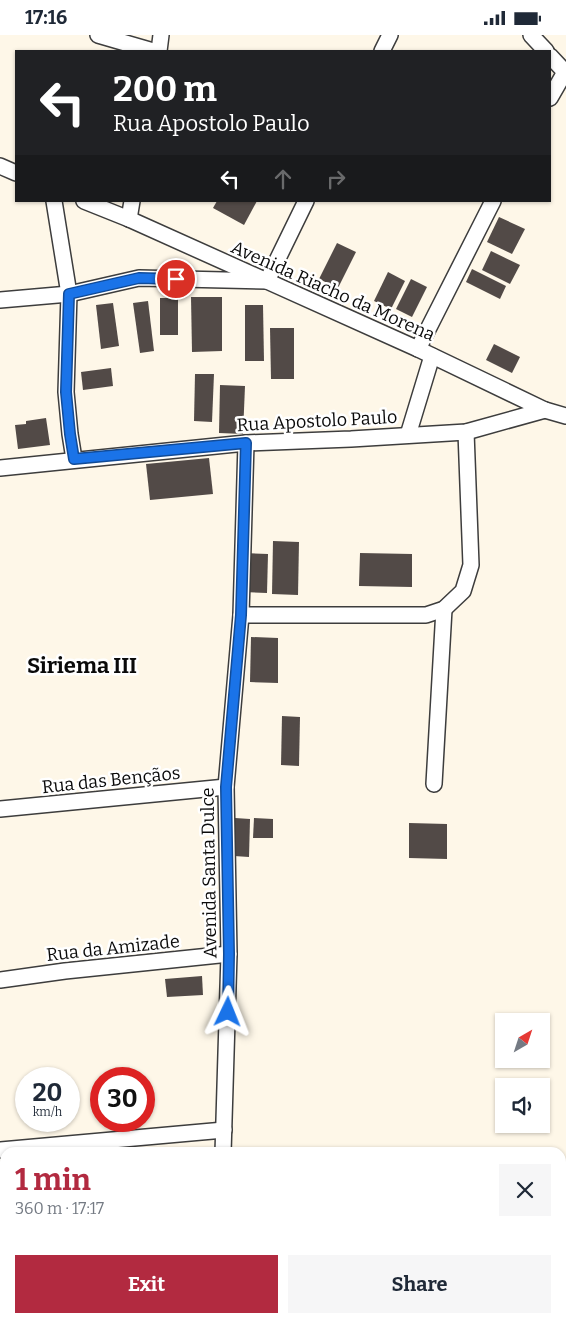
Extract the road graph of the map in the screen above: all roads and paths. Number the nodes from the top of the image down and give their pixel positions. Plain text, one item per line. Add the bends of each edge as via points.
1 (98, 35) edge
2 (162, 35) edge
3 (390, 35) edge
4 (531, 35) edge
5 (150, 50) edge
6 (159, 50) edge
7 (382, 50) edge
8 (545, 50) edge
9 (551, 57) edge
10 (565, 73) edge
11 (551, 96) edge
12 (0, 166) edge
13 (15, 173) edge
14 (54, 202) edge
15 (86, 202) edge
16 (132, 202) edge
17 (306, 202) edge
18 (492, 202) edge
19 (129, 219) junction
20 (266, 281) junction
21 (69, 294) junction
22 (0, 300) edge
23 (418, 349) junction
24 (432, 356) junction
25 (545, 410) junction
26 (566, 416) edge
27 (466, 431) junction
28 (408, 435) junction
29 (246, 443) junction
30 (74, 459) junction
31 (0, 467) edge
32 (444, 609) junction
33 (241, 615) junction
34 (434, 784) dead end
35 (226, 787) junction
36 (0, 809) edge
37 (229, 954) junction
38 (0, 980) edge
39 (224, 1130) junction
40 (34, 1147) edge
41 (223, 1147) edge

1 - 5 street
2 - 6 street
3 - 7 street
4 - 8 street
9 - 10 street
10 - 11 street
12 - 13 street
14 - 21 street
15 - 19 street, Avenida Riacho da Morena
16 - 19 street
17 - 20 street
18 - 23 street
19 - 20 street, Avenida Riacho da Morena
20 - 21 street via 139,278
20 - 23 street, Avenida Riacho da Morena
21 - 22 street
21 - 30 street via 66,392
23 - 24 street, Avenida Riacho da Morena
24 - 25 street, Avenida Riacho da Morena
24 - 28 street
25 - 26 street, Avenida Riacho da Morena
25 - 27 street, Rua Apostolo Paulo
27 - 28 street, Rua Apostolo Paulo
27 - 32 street via 472,565 463,591
28 - 29 street, Rua Apostolo Paulo
29 - 30 street, Rua Apostolo Paulo
29 - 33 street, Avenida Santa Dulce
30 - 31 street, Rua Apostolo Paulo
32 - 33 street via 426,615
32 - 34 street
33 - 35 street, Avenida Santa Dulce
35 - 36 street, Rua das Bençãos
35 - 37 street, Avenida Santa Dulce
37 - 38 street, Rua da Amizade
37 - 39 street, Avenida Santa Dulce
39 - 40 street
39 - 41 street, Avenida Santa Dulce

